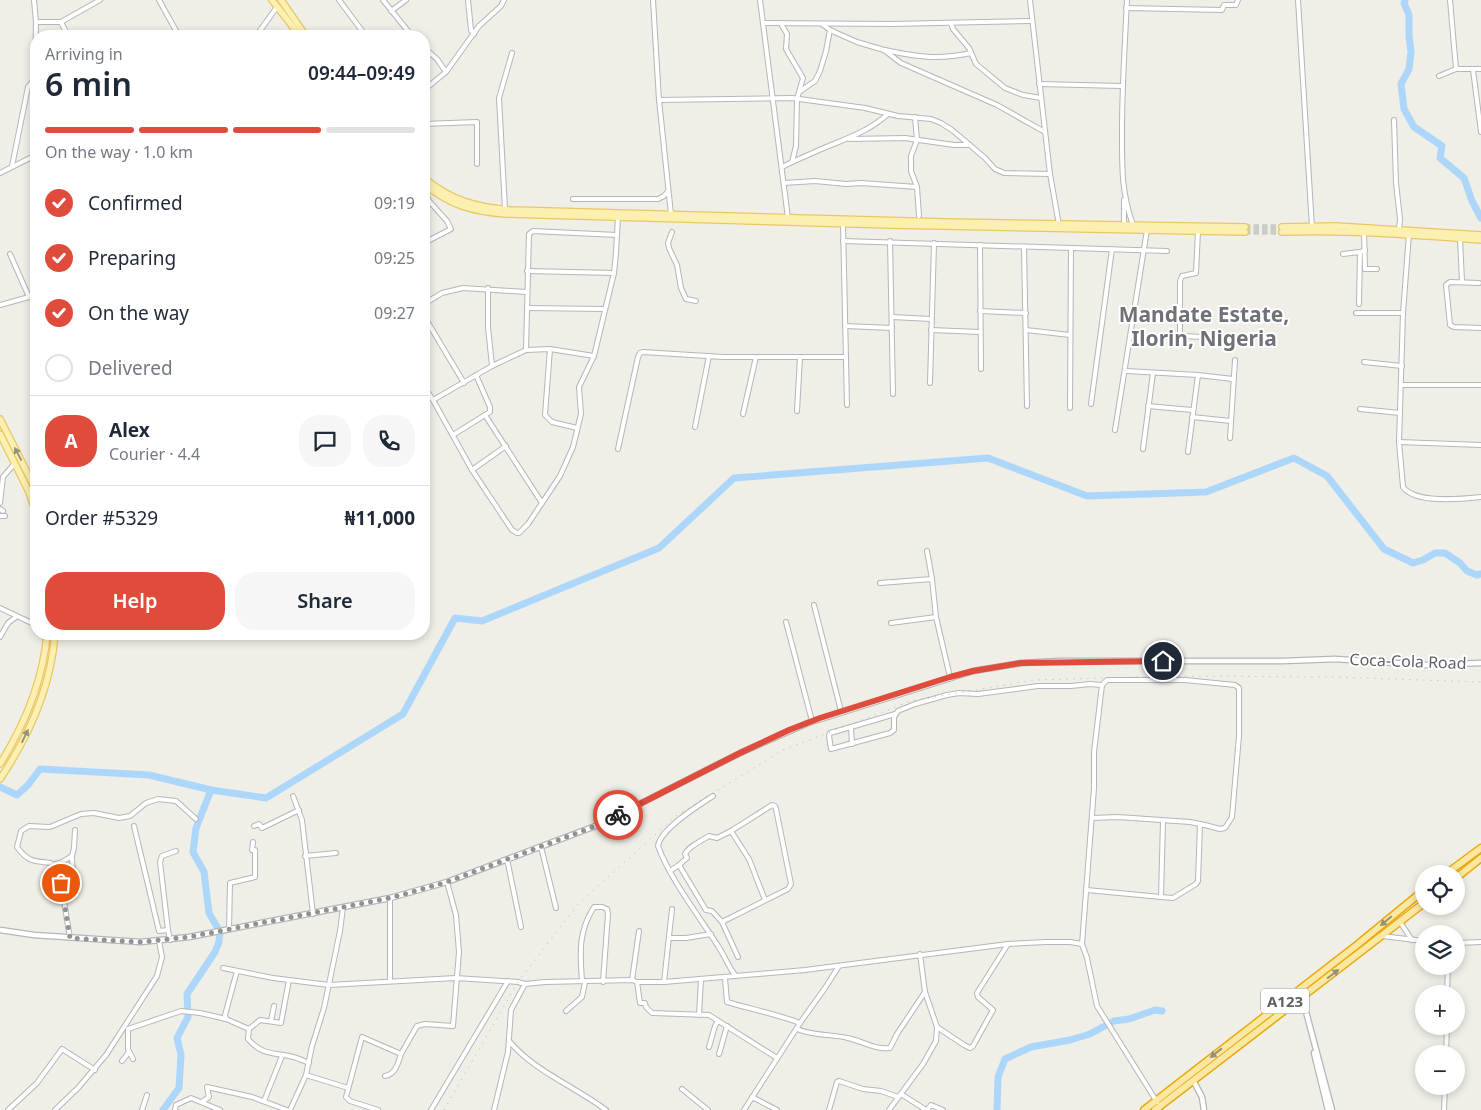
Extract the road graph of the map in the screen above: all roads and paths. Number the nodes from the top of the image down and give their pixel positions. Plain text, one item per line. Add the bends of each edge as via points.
1 (34, 0) edge
2 (100, 0) edge
3 (159, 0) edge
4 (272, 0) edge
5 (281, 0) edge
6 (339, 0) edge
7 (383, 0) edge
8 (406, 0) edge
9 (468, 0) edge
10 (504, 0) edge
11 (653, 0) edge
12 (760, 0) edge
13 (1030, 0) edge
14 (1127, 0) edge
15 (1238, 0) edge
16 (1298, 0) edge
17 (1450, 0) edge
18 (277, 7) junction
19 (1126, 8) junction
20 (391, 11) junction
21 (1032, 21) junction
22 (36, 22) junction
23 (61, 22) junction
24 (764, 23) junction
25 (950, 23) junction
26 (780, 24) junction
27 (822, 24) junction
28 (36, 30) edge
29 (65, 30) edge
30 (176, 30) edge
31 (260, 30) edge
32 (295, 30) edge
33 (302, 30) edge
34 (362, 30) edge
35 (407, 30) edge
36 (830, 30) junction
37 (474, 34) junction
38 (884, 50) junction
39 (430, 53) edge
40 (512, 53) dead end
41 (971, 53) junction
42 (1456, 69) junction
43 (1481, 69) edge
44 (1473, 70) junction
45 (446, 72) junction
46 (1439, 76) dead end
47 (1040, 84) junction
48 (30, 85) edge
49 (430, 85) edge
50 (1122, 86) junction
51 (799, 93) junction
52 (1041, 98) junction
53 (774, 99) junction
54 (797, 99) junction
55 (659, 100) junction
56 (888, 114) junction
57 (915, 117) junction
58 (1394, 120) dead end
59 (430, 124) edge
60 (1045, 132) junction
61 (1481, 132) edge
62 (849, 139) junction
63 (916, 140) junction
64 (970, 145) junction
65 (30, 158) edge
66 (792, 162) junction
67 (477, 164) dead end
68 (12, 166) junction
69 (782, 167) junction
70 (0, 173) edge
71 (1050, 174) junction
72 (430, 182) edge
73 (784, 183) junction
74 (917, 187) junction
75 (430, 188) edge
76 (668, 191) junction
77 (1124, 198) junction
78 (573, 199) dead end
79 (430, 202) edge
80 (505, 210) junction
81 (919, 216) dead end
82 (618, 217) junction
83 (671, 217) junction
84 (788, 218) junction
85 (843, 224) junction
86 (1059, 225) junction
87 (1133, 225) junction
88 (1124, 227) junction
89 (1282, 229) tunnel mouth
90 (1312, 229) junction
91 (1399, 229) junction
92 (1147, 230) junction
93 (1198, 231) junction
94 (672, 232) dead end
95 (1364, 232) junction
96 (1408, 234) junction
97 (617, 235) junction
98 (1481, 235) edge
99 (1460, 238) junction
100 (430, 240) edge
101 (843, 240) junction
102 (1481, 240) edge
103 (890, 241) junction
104 (934, 243) junction
105 (980, 245) junction
106 (1024, 247) junction
107 (1071, 248) junction
108 (1112, 249) junction
109 (1366, 250) junction
110 (1145, 251) junction
111 (1167, 252) dead end
112 (1360, 252) junction
113 (10, 254) dead end
114 (1343, 254) dead end
115 (1360, 268) junction
116 (1365, 269) junction
117 (1377, 269) dead end
118 (527, 271) junction
119 (614, 273) junction
120 (1462, 282) junction
121 (1479, 283) dead end
122 (488, 288) junction
123 (526, 292) junction
124 (29, 297) joint
125 (430, 300) edge
126 (696, 300) dead end
127 (1360, 304) dead end
128 (0, 305) edge
129 (527, 308) junction
130 (605, 309) junction
131 (980, 311) junction
132 (1026, 313) junction
133 (1356, 313) dead end
134 (1403, 313) junction
135 (892, 317) junction
136 (931, 320) junction
137 (430, 326) edge
138 (845, 326) junction
139 (892, 328) junction
140 (1481, 328) edge
141 (931, 330) junction
142 (1026, 330) junction
143 (980, 332) junction
144 (1070, 335) junction
145 (1221, 338) dead end
146 (550, 349) junction
147 (526, 350) junction
148 (594, 356) junction
149 (709, 356) junction
150 (756, 357) junction
151 (800, 357) junction
152 (846, 357) junction
153 (1234, 360) dead end
154 (1364, 362) dead end
155 (492, 366) junction
156 (1402, 366) junction
157 (981, 369) dead end
158 (1126, 371) junction
159 (1153, 373) junction
160 (476, 375) junction
161 (1198, 375) junction
162 (1233, 379) junction
163 (464, 383) junction
164 (930, 383) dead end
165 (1401, 385) junction
166 (1481, 385) edge
167 (893, 394) dead end
168 (430, 396) edge
169 (433, 400) junction
170 (1091, 404) dead end
171 (847, 405) dead end
172 (1027, 406) dead end
173 (1148, 406) junction
174 (1070, 408) dead end
175 (1360, 409) dead end
176 (1192, 410) junction
177 (797, 412) dead end
178 (1400, 413) junction
179 (743, 414) dead end
180 (485, 415) junction
181 (1192, 417) junction
182 (0, 419) edge
183 (1230, 421) junction
184 (695, 427) dead end
185 (577, 428) junction
186 (1115, 430) dead end
187 (0, 434) edge
188 (453, 435) junction
189 (1230, 438) dead end
190 (1399, 442) junction
191 (1481, 445) edge
192 (506, 446) junction
193 (1142, 448) dead end
194 (618, 449) dead end
195 (1188, 452) dead end
196 (15, 463) junction
197 (472, 470) junction
198 (30, 478) edge
199 (1, 479) edge
200 (1481, 497) edge
201 (30, 499) edge
202 (0, 503) edge
203 (542, 503) junction
204 (927, 551) dead end
205 (932, 579) junction
206 (880, 584) dead end
207 (814, 605) dead end
208 (0, 608) edge
209 (16, 617) junction
210 (936, 617) junction
211 (786, 622) dead end
212 (30, 623) edge
213 (891, 623) dead end
214 (0, 637) edge
215 (46, 640) edge
216 (55, 640) edge
217 (1163, 661) junction
218 (1481, 663) edge
219 (950, 677) junction
220 (1160, 680) junction
221 (1102, 685) junction
222 (841, 711) junction
223 (898, 712) junction
224 (812, 721) junction
225 (851, 728) junction
226 (852, 744) junction
227 (0, 764) edge
228 (0, 778) edge
229 (293, 796) dead end
230 (713, 796) dead end
231 (299, 810) junction
232 (1092, 818) junction
233 (196, 819) dead end
234 (1163, 821) junction
235 (1200, 824) junction
236 (134, 826) dead end
237 (254, 826) dead end
238 (75, 830) dead end
239 (731, 831) junction
240 (253, 842) dead end
241 (541, 847) junction
242 (1481, 848) edge
243 (176, 851) dead end
244 (336, 853) dead end
245 (72, 856) junction
246 (305, 856) junction
247 (1481, 858) edge
248 (507, 859) junction
249 (52, 865) junction
250 (679, 865) junction
251 (1458, 865) edge
252 (670, 871) junction
253 (1465, 871) edge
254 (447, 882) junction
255 (1087, 890) junction
256 (1161, 897) junction
257 (1415, 897) edge
258 (390, 898) junction
259 (765, 900) junction
260 (65, 901) junction
261 (343, 907) junction
262 (556, 908) dead end
263 (672, 909) dead end
264 (1415, 910) edge
265 (313, 914) junction
266 (722, 922) junction
267 (1400, 922) junction
268 (520, 927) dead end
269 (0, 930) edge
270 (168, 930) junction
271 (226, 930) junction
272 (639, 931) dead end
273 (711, 934) junction
274 (1382, 936) junction
275 (70, 938) junction
276 (669, 938) junction
277 (170, 940) junction
278 (1412, 940) junction
279 (1415, 940) edge
280 (159, 941) junction
281 (1481, 941) edge
282 (1465, 942) edge
283 (1008, 944) junction
284 (1082, 944) junction
285 (920, 954) junction
286 (738, 957) dead end
287 (839, 966) junction
288 (223, 968) dead end
289 (237, 971) junction
290 (736, 976) junction
291 (456, 978) junction
292 (725, 978) junction
293 (701, 979) junction
294 (289, 980) junction
295 (632, 980) junction
296 (390, 981) junction
297 (508, 981) junction
298 (583, 982) junction
299 (603, 982) junction
300 (637, 982) junction
301 (664, 982) junction
302 (524, 984) junction
303 (329, 985) junction
304 (925, 992) junction
305 (1303, 995) junction
306 (1296, 1001) junction
307 (274, 1006) dead end
308 (566, 1011) dead end
309 (699, 1015) junction
310 (226, 1019) junction
311 (271, 1021) junction
312 (718, 1021) junction
313 (800, 1023) junction
314 (727, 1026) junction
315 (937, 1027) junction
316 (126, 1028) junction
317 (249, 1028) junction
318 (796, 1029) junction
319 (509, 1041) junction
320 (709, 1047) dead end
321 (516, 1050) junction
322 (129, 1052) junction
323 (508, 1052) junction
324 (401, 1054) junction
325 (719, 1054) dead end
326 (282, 1056) junction
327 (777, 1058) junction
328 (133, 1059) dead end
329 (122, 1061) dead end
330 (309, 1063) junction
331 (94, 1070) junction
332 (306, 1075) junction
333 (385, 1076) dead end
334 (1193, 1080) junction
335 (348, 1088) junction
336 (682, 1089) dead end
337 (146, 1095) dead end
338 (899, 1095) junction
339 (1445, 1095) edge
340 (752, 1097) junction
341 (264, 1101) junction
342 (202, 1102) junction
343 (1157, 1105) edge
344 (8, 1110) edge
345 (56, 1110) edge
346 (142, 1110) edge
347 (175, 1110) edge
348 (220, 1110) edge
349 (289, 1110) edge
350 (378, 1110) edge
351 (431, 1110) edge
352 (494, 1110) edge
353 (606, 1110) edge
354 (708, 1110) edge
355 (744, 1110) edge
356 (777, 1110) edge
357 (829, 1110) edge
358 (889, 1110) edge
359 (926, 1110) edge
360 (942, 1110) edge
361 (1144, 1110) edge
362 (1204, 1110) edge
363 (1328, 1110) edge
364 (1332, 1110) edge
365 (1444, 1110) edge

1 - 22 street
2 - 23 street
3 - 30 street
4 - 18 main road
5 - 33 main road
6 - 34 street
7 - 20 street
8 - 20 street
9 - 37 street
10 - 37 street
11 - 55 street
12 - 24 street
13 - 21 street
14 - 19 street
15 - 19 street via 1236,5 1224,5 1222,10
16 - 90 street
17 - 42 street
18 - 31 street
18 - 32 main road
19 - 50 street
20 - 35 street
21 - 25 street
21 - 47 street
22 - 23 street
22 - 28 street
23 - 29 street
24 - 26 street
24 - 53 street
25 - 27 street
25 - 41 street
26 - 27 street
26 - 51 street via 787,34 786,49 803,78
27 - 36 street
36 - 38 street
36 - 51 street via 820,71 815,81
37 - 45 street
38 - 41 street via 923,58
38 - 60 street via 901,63 997,106
39 - 45 street
40 - 80 street via 499,103
41 - 52 street via 976,64 1004,88
42 - 44 street
42 - 46 street
43 - 44 street
44 - 61 street
45 - 49 street
47 - 50 street
47 - 52 street
48 - 68 street
50 - 77 street
51 - 54 street
52 - 60 street
53 - 54 street
53 - 55 street
53 - 69 street
54 - 56 street
54 - 66 street via 796,146
55 - 76 street
56 - 57 street
56 - 62 street via 876,125
57 - 63 street
57 - 64 street via 941,123
58 - 91 street
59 - 67 street via 477,122
60 - 71 street
62 - 63 street
62 - 66 street
63 - 64 street
63 - 74 street via 911,171
64 - 71 street via 995,169 1004,173
65 - 68 street
66 - 69 street
68 - 70 street
69 - 73 street
71 - 86 street
72 - 80 main road via 460,201
73 - 74 street via 815,181
73 - 84 street
74 - 81 street
75 - 82 main road via 460,206 480,211
76 - 78 street via 658,199
76 - 83 street
77 - 87 street
77 - 88 street
79 - 100 street via 451,229
80 - 83 main road
82 - 83 main road
82 - 97 street
83 - 84 main road
83 - 85 main road
84 - 86 main road
85 - 86 main road via 1006,228
85 - 101 street
86 - 88 main road
87 - 88 main road
87 - 93 main road via 1245,230
88 - 92 main road
89 - 90 main road
90 - 91 main road via 1335,226
90 - 95 main road
91 - 98 main road
92 - 93 main road
92 - 110 street
93 - 145 street via 1196,273 1182,276 1180,281 1179,330 1184,336
94 - 126 street via 668,243 677,265 681,288 686,299
95 - 96 main road
95 - 109 street
96 - 99 main road
96 - 134 street
97 - 118 street via 530,232
97 - 119 street
99 - 102 main road
99 - 120 street
101 - 103 street
101 - 138 street
103 - 104 street
103 - 135 street
104 - 105 street
104 - 136 street
105 - 106 street
105 - 131 street
106 - 107 street
106 - 132 street
107 - 108 street
107 - 144 street
108 - 110 street
108 - 170 street
109 - 112 street
109 - 116 street
110 - 111 street
110 - 158 street
112 - 114 street
112 - 115 street
113 - 124 street
115 - 116 street
115 - 127 street
116 - 117 street
118 - 119 street
118 - 123 street
119 - 130 street
120 - 121 street
120 - 140 street via 1446,285 1450,325
122 - 123 street
122 - 125 street via 463,288 442,293
122 - 155 street
123 - 129 street
124 - 128 street
129 - 130 street
129 - 147 street
130 - 148 street
131 - 132 street
131 - 143 street
132 - 142 street
133 - 134 street
134 - 156 street
135 - 136 street
135 - 139 street
136 - 141 street
137 - 163 street
138 - 139 street
138 - 152 street
139 - 167 street
141 - 143 street
141 - 164 street
142 - 144 street
142 - 172 street
143 - 157 street
144 - 174 street
146 - 147 street
146 - 148 street
146 - 185 street via 545,415 552,422
147 - 155 street
148 - 185 street via 579,387
149 - 150 street
149 - 184 street
149 - 194 street via 640,353
150 - 151 street
150 - 179 street
151 - 152 street
151 - 177 street
152 - 171 street
153 - 162 street
154 - 156 street
155 - 160 street
156 - 165 street
158 - 159 street
158 - 186 street
159 - 161 street
159 - 173 street
160 - 163 street
160 - 180 street via 490,407 490,412
161 - 162 street
161 - 176 street
162 - 183 street
163 - 169 street
165 - 166 street
165 - 178 street
168 - 169 street
169 - 188 street
173 - 176 street
173 - 193 street
175 - 178 street
176 - 181 street
178 - 190 street
180 - 188 street
180 - 192 street
181 - 183 street
181 - 195 street
198 -> 182 main road
183 - 189 street
185 - 203 street via 565,468
187 - 196 main road
188 - 197 street
190 - 191 street
190 - 200 street via 1401,477 1406,492 1425,498 1456,500
192 - 197 street
192 - 203 street
196 - 199 street
196 - 201 main road
197 - 203 street via 516,534 528,524
199 - 202 street
204 - 205 street
205 - 206 street
205 - 210 street
207 - 222 street
208 - 209 street
209 - 212 street
209 - 214 street
210 - 213 street
210 - 219 street
211 - 224 street
215 - 227 main road via 34,694 18,734
228 -> 216 main road via 26,735 42,695
217 - 218 street, Coca-Cola Road via 1335,659 1427,665
217 - 219 street, Coca-Cola Road via 1021,663
217 - 220 street
219 - 222 street, Coca-Cola Road
220 - 221 street via 1107,680
220 - 235 street via 1235,685 1239,688 1239,736 1232,818 1220,830
221 - 223 street via 1054,685 978,694 959,693 915,704
221 - 232 street via 1094,752
222 - 224 street, Coca-Cola Road
223 - 225 street
223 - 226 street via 892,732
224 - 241 street, Coca-Cola Road via 598,825
225 - 226 street
225 - 226 street via 836,730 829,736 831,749
229 - 231 street
230 - 252 street via 687,812 660,839 658,846
231 - 237 street via 262,828 259,824
231 - 246 street
232 - 234 street
232 - 255 street
233 - 249 street via 176,801 158,799 146,803 130,816 120,818 94,813 50,827 29,826 21,831 17,847 25,858
234 - 235 street
234 - 256 street
235 - 256 street via 1198,881 1173,898
236 - 270 street via 159,931
238 - 245 street
239 - 250 street via 717,838 709,836 704,839 687,851 687,858
239 - 259 street via 749,859
239 - 259 street via 769,806 775,806 791,884 788,889
240 - 271 street via 255,877 230,883
241 - 248 street, Coca-Cola Road
241 - 262 street
242 - 251 highway
243 - 270 street via 162,856 160,862
244 - 246 street
245 - 249 street
245 - 260 street via 73,896
246 - 265 street
247 - 253 highway
248 - 254 street, Coca-Cola Road
248 - 268 street
249 - 260 street
250 - 252 street
250 - 266 street via 706,910 712,910
252 - 273 street
254 - 258 street, Coca-Cola Road
254 - 291 street via 458,929
255 - 256 street
255 - 284 street
257 -> 343 highway, A123
258 - 261 street, Coca-Cola Road
258 - 296 street
259 - 266 street
260 - 275 street
261 - 265 street, Coca-Cola Road
261 - 303 street
263 - 276 street
264 - 267 highway, A123
265 - 271 street, Coca-Cola Road
266 - 286 street
267 - 274 highway, A123
267 - 278 street
269 - 275 street
270 - 277 street
271 - 277 street
272 - 295 street
273 - 276 street
273 - 290 street
274 - 278 street
305 -> 274 highway, A123
275 - 280 street
276 - 301 street
277 - 280 street
278 - 279 street
280 - 316 street via 162,958 157,976
281 - 282 street
283 - 284 street
283 - 285 street
283 - 315 street via 977,993 992,1010 973,1046 964,1045
284 - 343 street via 1097,1006
285 - 287 street
285 - 304 street
287 - 290 street
287 - 313 street
288 - 289 street
289 - 294 street
289 - 310 street
290 - 292 street
291 - 296 street
291 - 297 street
291 - 324 street via 453,1026 416,1026
292 - 293 street
292 - 313 street via 727,1002
293 - 301 street
293 - 309 street
294 - 303 street
294 - 311 street via 282,1020 279,1023
295 - 299 street
295 - 300 street
296 - 303 street
297 - 302 street
297 - 351 street
298 - 299 street
298 - 299 street via 581,949 584,922 594,907 602,907 608,914
298 - 302 street
298 - 308 street via 582,997
300 - 301 street
300 - 309 street via 640,1003 645,1003 652,1013
302 - 319 street via 510,1010
303 - 330 street
304 - 315 street
304 - 318 street via 890,1048 882,1049 847,1037
305 - 306 highway, A123
305 - 364 street
306 - 334 highway, A123
306 - 363 street via 1304,1013
307 - 311 street
309 - 312 street via 709,1015
310 - 316 street via 181,1011
310 - 317 street
311 - 317 street via 260,1020
312 - 314 street
312 - 320 street
313 - 318 street
314 - 325 street
314 - 327 street
315 - 338 street via 936,1041
316 - 322 street
316 - 331 street
317 - 326 street via 248,1039 256,1048
318 - 327 street
319 - 321 street
319 - 323 street
321 - 323 street
321 - 353 street
322 - 328 street
322 - 329 street
323 - 352 street
324 - 333 street via 394,1072
324 - 335 street via 362,1037
326 - 330 street
326 - 341 street
327 - 340 street
330 - 332 street
331 - 344 street via 62,1049 37,1083
331 - 345 street
332 - 335 street
332 - 349 street
334 - 343 highway, A123
334 - 362 street via 1202,1097
335 - 350 street via 346,1097 350,1101
336 - 354 street
337 - 346 street
338 - 357 street via 863,1089 839,1080
338 - 358 street
338 - 359 street
339 - 365 street
340 - 355 street
340 - 356 street
341 - 342 street via 208,1087 209,1097
341 - 349 street
342 - 347 street via 187,1098 176,1105
342 - 348 street
343 - 361 highway, A123
359 - 360 street via 930,1105

